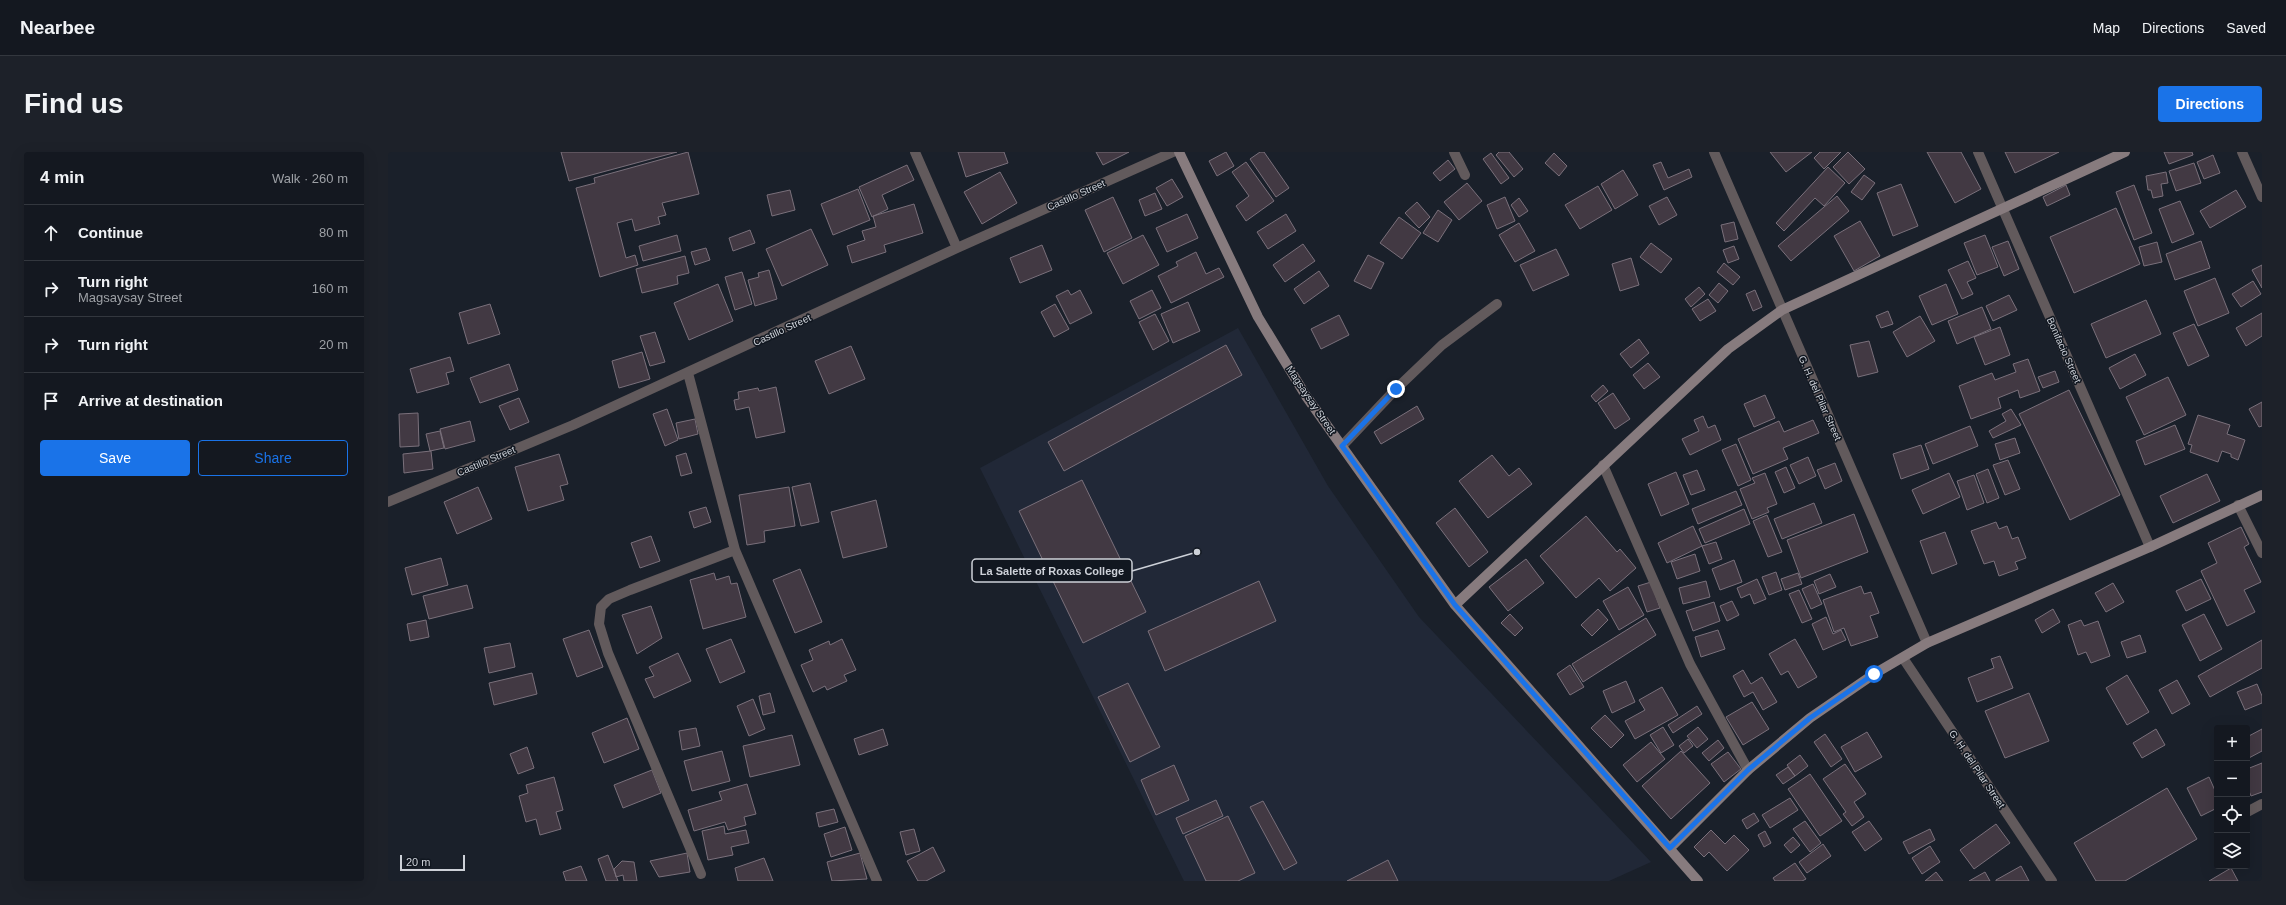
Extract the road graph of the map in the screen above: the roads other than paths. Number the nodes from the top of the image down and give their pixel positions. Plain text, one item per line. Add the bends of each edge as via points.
1 (915, 152) edge
2 (1173, 152) edge
3 (1179, 152) edge
4 (1454, 152) edge
5 (1714, 152) edge
6 (1978, 152) edge
7 (2124, 152) edge
8 (2242, 152) edge
9 (1465, 175) dead end
10 (2262, 197) edge
11 (2002, 208) junction
12 (957, 248) junction
13 (1497, 304) dead end
14 (1782, 310) junction
15 (688, 373) junction
16 (1342, 446) junction
17 (1603, 464) junction
18 (2262, 495) edge
19 (388, 502) edge
20 (2238, 505) junction
21 (2150, 547) junction
22 (735, 550) junction
23 (2262, 553) edge
24 (1455, 605) junction
25 (1927, 643) junction
26 (1902, 658) junction
27 (1748, 770) junction
28 (2262, 804) edge
29 (2250, 810) edge
30 (1670, 848) junction
31 (701, 874) dead end
32 (877, 881) edge
33 (1698, 881) edge
34 (2052, 881) edge

1 - 12 street
2 - 12 street, Castillo Street
3 - 16 street, Magsaysay Street via 1258,316 1306,396
4 - 9 street
5 - 14 street, G. H. del Pilar Street
6 - 11 street, Bonifacio Street
7 - 11 street
8 - 10 street
11 - 14 street
11 - 21 street, Bonifacio Street
12 - 15 street, Castillo Street
13 - 16 street via 1442,345
14 - 17 street via 1728,349
14 - 25 street, G. H. del Pilar Street
15 - 19 street, Castillo Street
15 - 22 street
16 - 24 street, Magsaysay Street
17 - 24 street
17 - 27 street via 1690,664
18 - 20 street
20 - 21 street
20 - 23 street
21 - 25 street
22 - 31 street via 630,590 609,599 600,607 599,624 608,653
22 - 32 street
24 - 30 street, Magsaysay Street
25 - 26 street
26 - 27 street via 1810,718
26 - 34 street, G. H. del Pilar Street
27 - 30 street
28 - 29 street
30 - 33 street, Magsaysay Street

